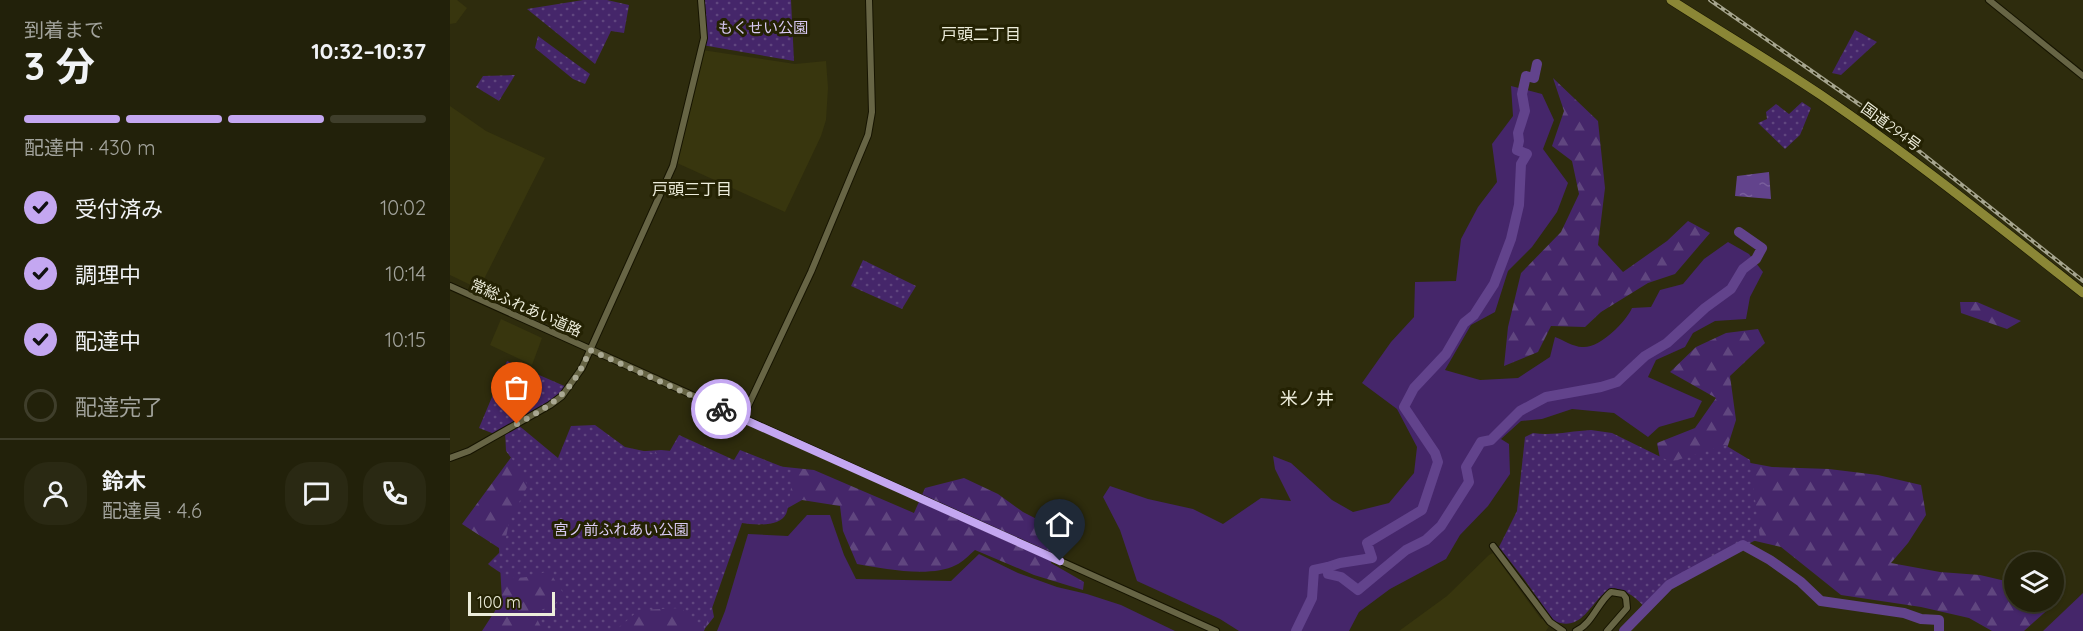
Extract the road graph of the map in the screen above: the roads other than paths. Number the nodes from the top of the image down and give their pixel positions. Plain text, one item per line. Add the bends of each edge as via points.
1 (702, 0) edge
2 (869, 0) edge
3 (1671, 0) edge
4 (1989, 0) edge
5 (2083, 76) edge
6 (450, 286) edge
7 (2083, 293) edge
8 (590, 350) junction
9 (742, 419) junction
10 (450, 458) edge
11 (1493, 546) dead end
12 (1215, 631) edge
13 (1563, 631) edge
14 (1576, 631) edge
15 (1606, 631) edge

1 - 8 street via 704,38 673,166
2 - 9 street via 872,91 868,135
3 - 7 highway, 国道294号 via 1820,94
4 - 5 street
6 - 8 street, 常総ふれあい道路
8 - 9 street, 常総ふれあい道路
8 - 10 street via 577,378 562,396 469,451
9 - 12 street, 常総ふれあい道路
11 - 13 street via 1550,622
14 - 15 street via 1611,591 1618,592 1626,598 1627,608

